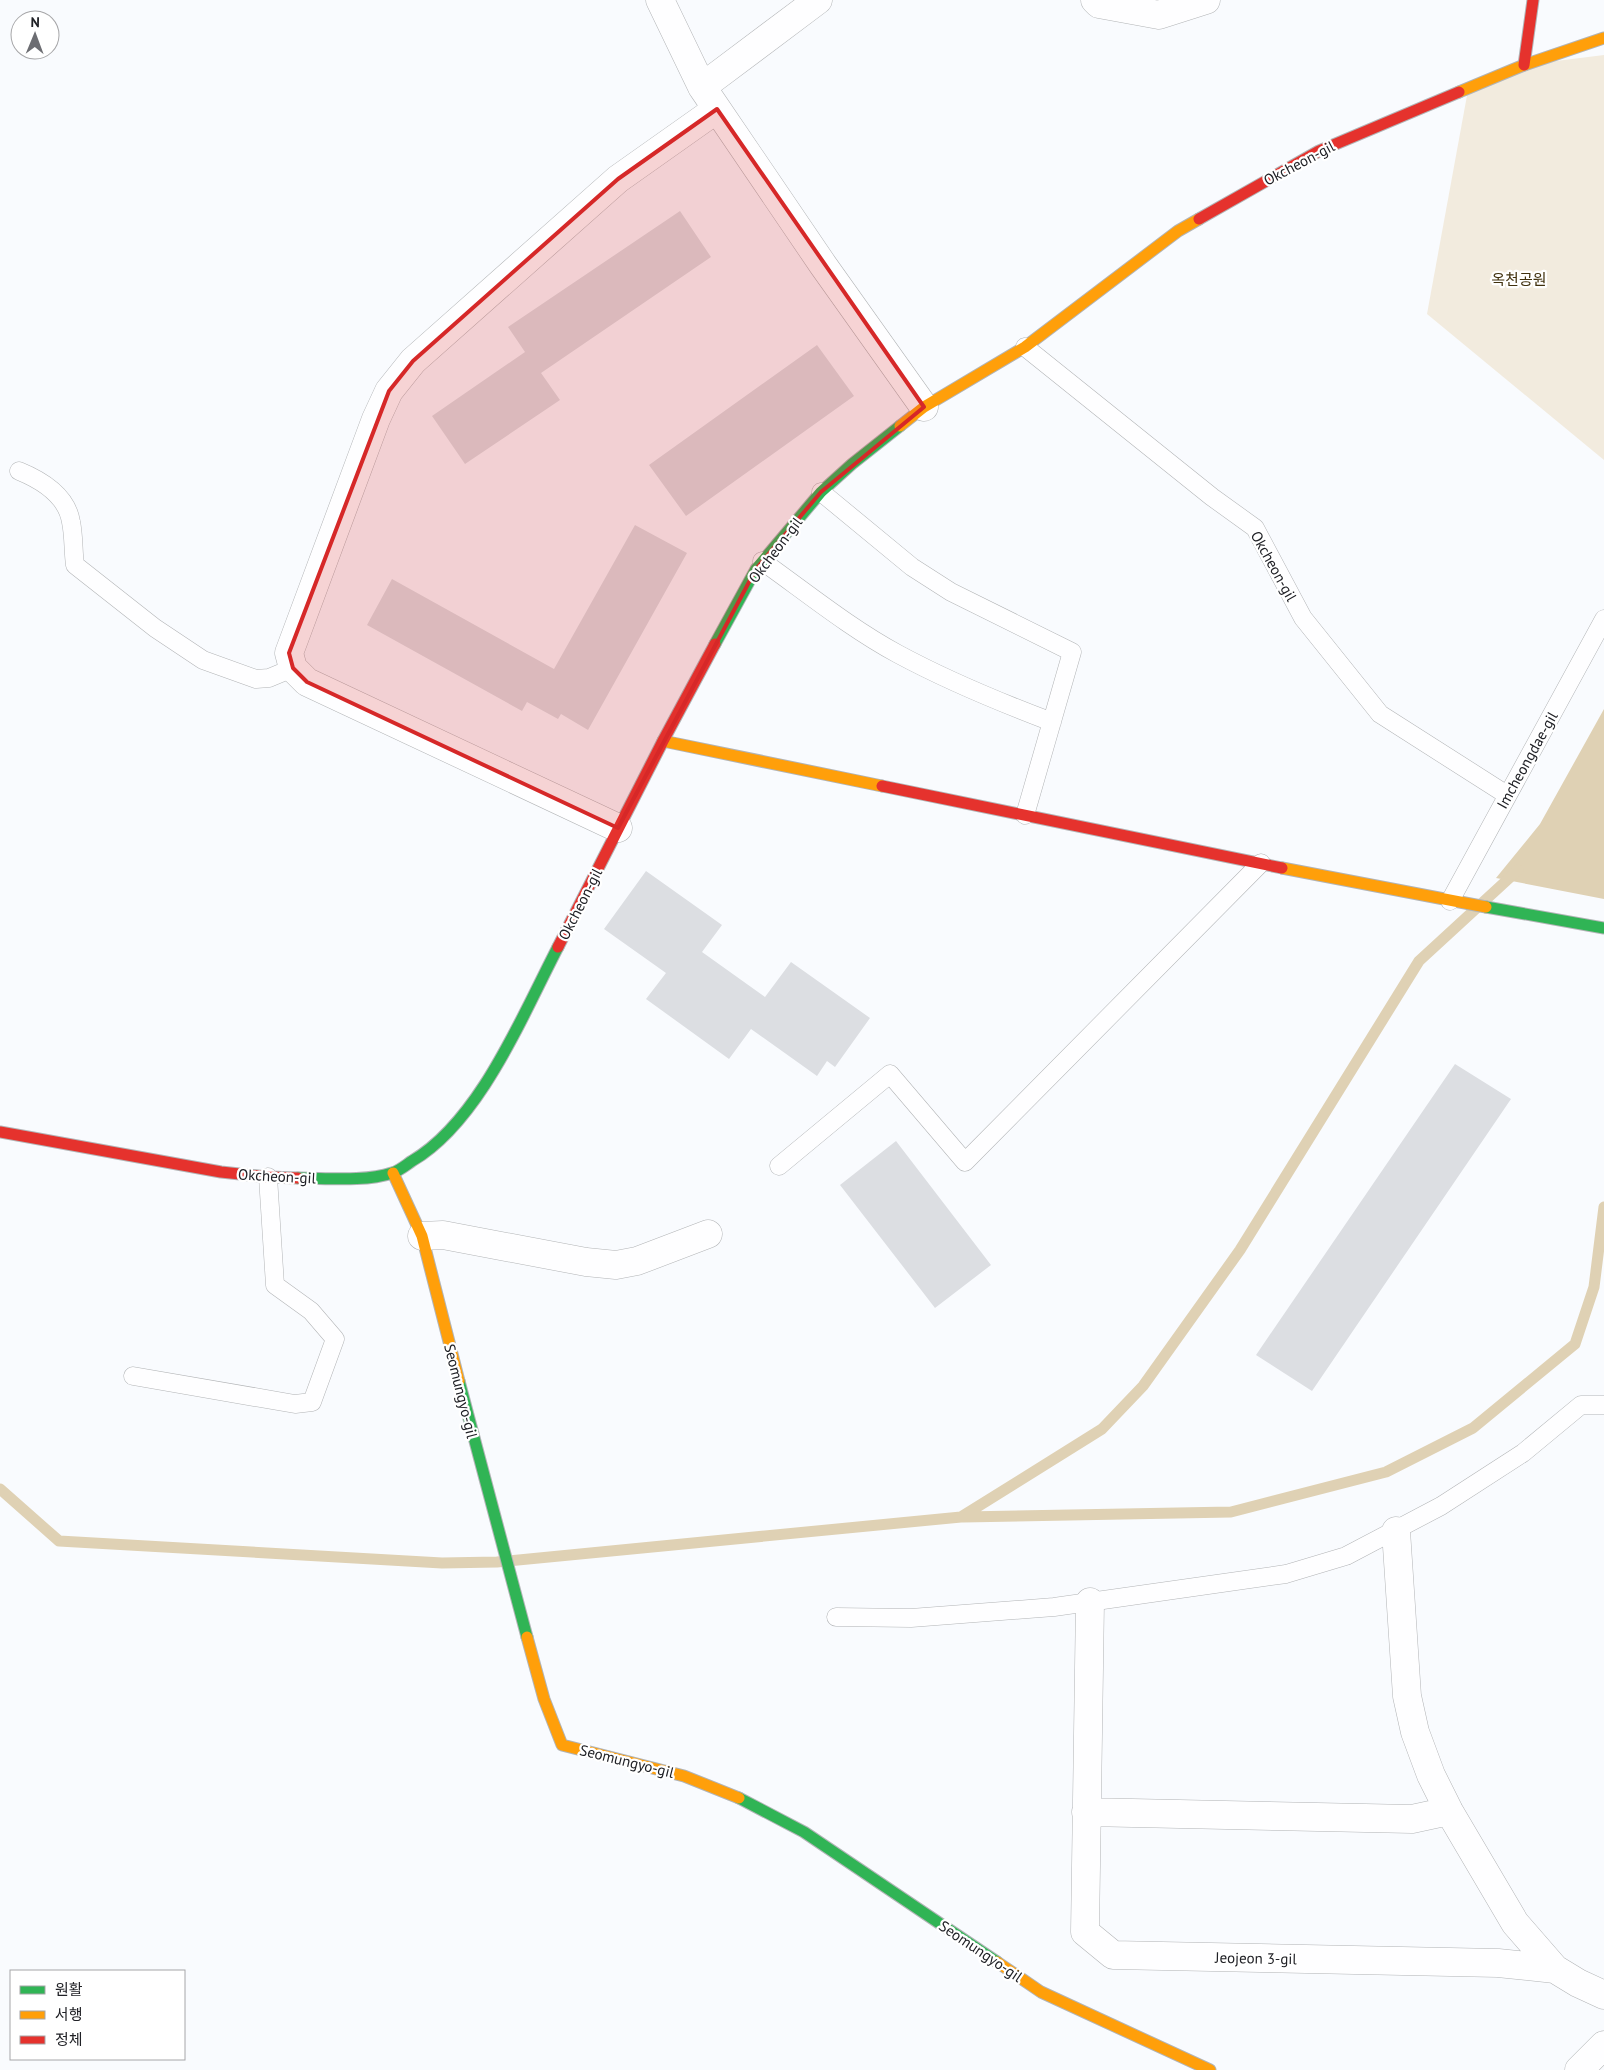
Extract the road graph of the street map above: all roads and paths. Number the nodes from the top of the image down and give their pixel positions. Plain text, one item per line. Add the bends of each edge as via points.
1 (660, 0) edge
2 (818, 0) edge
3 (1096, 0) edge
4 (1206, 0) edge
5 (1533, 0) edge
6 (1604, 38) edge
7 (1524, 65) junction
8 (702, 87) junction
9 (717, 109) junction
10 (1025, 347) junction
11 (924, 408) junction
12 (19, 471) dead end
13 (821, 492) junction
14 (762, 561) junction
15 (1604, 619) edge
16 (293, 668) junction
17 (1052, 722) junction
18 (663, 741) junction
19 (1507, 796) junction
20 (1025, 815) junction
21 (618, 828) junction
22 (1261, 863) junction
23 (1450, 901) junction
24 (1604, 928) edge
25 (0, 1132) edge
26 (779, 1166) dead end
27 (393, 1173) junction
28 (268, 1177) junction
29 (708, 1234) dead end
30 (422, 1236) junction
31 (133, 1376) dead end
32 (1604, 1405) edge
33 (1396, 1531) junction
34 (1090, 1602) junction
35 (836, 1617) dead end
36 (1449, 1811) junction
37 (1086, 1812) junction
38 (1555, 1969) junction
39 (1604, 1995) edge
40 (1604, 2045) edge
41 (1210, 2070) edge
42 (1579, 2070) edge

1 - 8 street
2 - 8 street
3 - 4 street via 1099,4 1159,15
5 - 7 street
6 - 7 street, Okcheon-gil
7 - 10 street, Okcheon-gil via 1319,151 1178,231
8 - 9 street
9 - 11 street
9 - 16 street via 618,179 413,362 389,391 294,636 289,654
10 - 11 street, Okcheon-gil
10 - 19 lane, Okcheon-gil via 1255,528 1303,618 1380,714
11 - 13 street, Okcheon-gil
12 - 16 lane via 53,490 66,507 71,521 74,565 155,628 203,660 256,679 270,678
13 - 14 street, Okcheon-gil
13 - 17 lane via 912,567 951,592 1072,652
14 - 17 lane via 844,621 897,653 965,688
14 - 18 street, Okcheon-gil
15 - 19 lane, Imcheongdae-gil
16 - 21 street via 307,682
17 - 20 lane
18 - 20 street
18 - 21 street, Okcheon-gil
19 - 23 lane, Imcheongdae-gil
20 - 22 street
21 - 27 street, Okcheon-gil via 496,1067 453,1128 426,1153
22 - 23 street
22 - 26 lane via 965,1162 890,1074
23 - 24 street
25 - 28 street, Okcheon-gil via 222,1172
27 - 28 street, Okcheon-gil via 351,1179
27 - 30 street, Seomungyo-gil
28 - 31 lane via 275,1285 311,1312 335,1339 312,1402 295,1404
29 - 30 street via 637,1261 616,1265 443,1236
30 - 41 street, Seomungyo-gil via 483,1478 544,1699 562,1744 684,1776 744,1800 804,1832 1040,1992
32 - 33 lane via 1581,1405 1523,1453
33 - 34 lane via 1346,1556 1286,1574
33 - 36 street, Jeojeon 3-gil via 1406,1696 1431,1775
34 - 35 lane via 911,1618
34 - 37 street, Jeojeon 3-gil
36 - 37 street via 1412,1819
36 - 38 street, Jeojeon 3-gil via 1515,1923
37 - 38 street, Jeojeon 3-gil via 1085,1932 1112,1955 1498,1963
38 - 39 street, Jeojeon 3-gil
40 - 42 street

